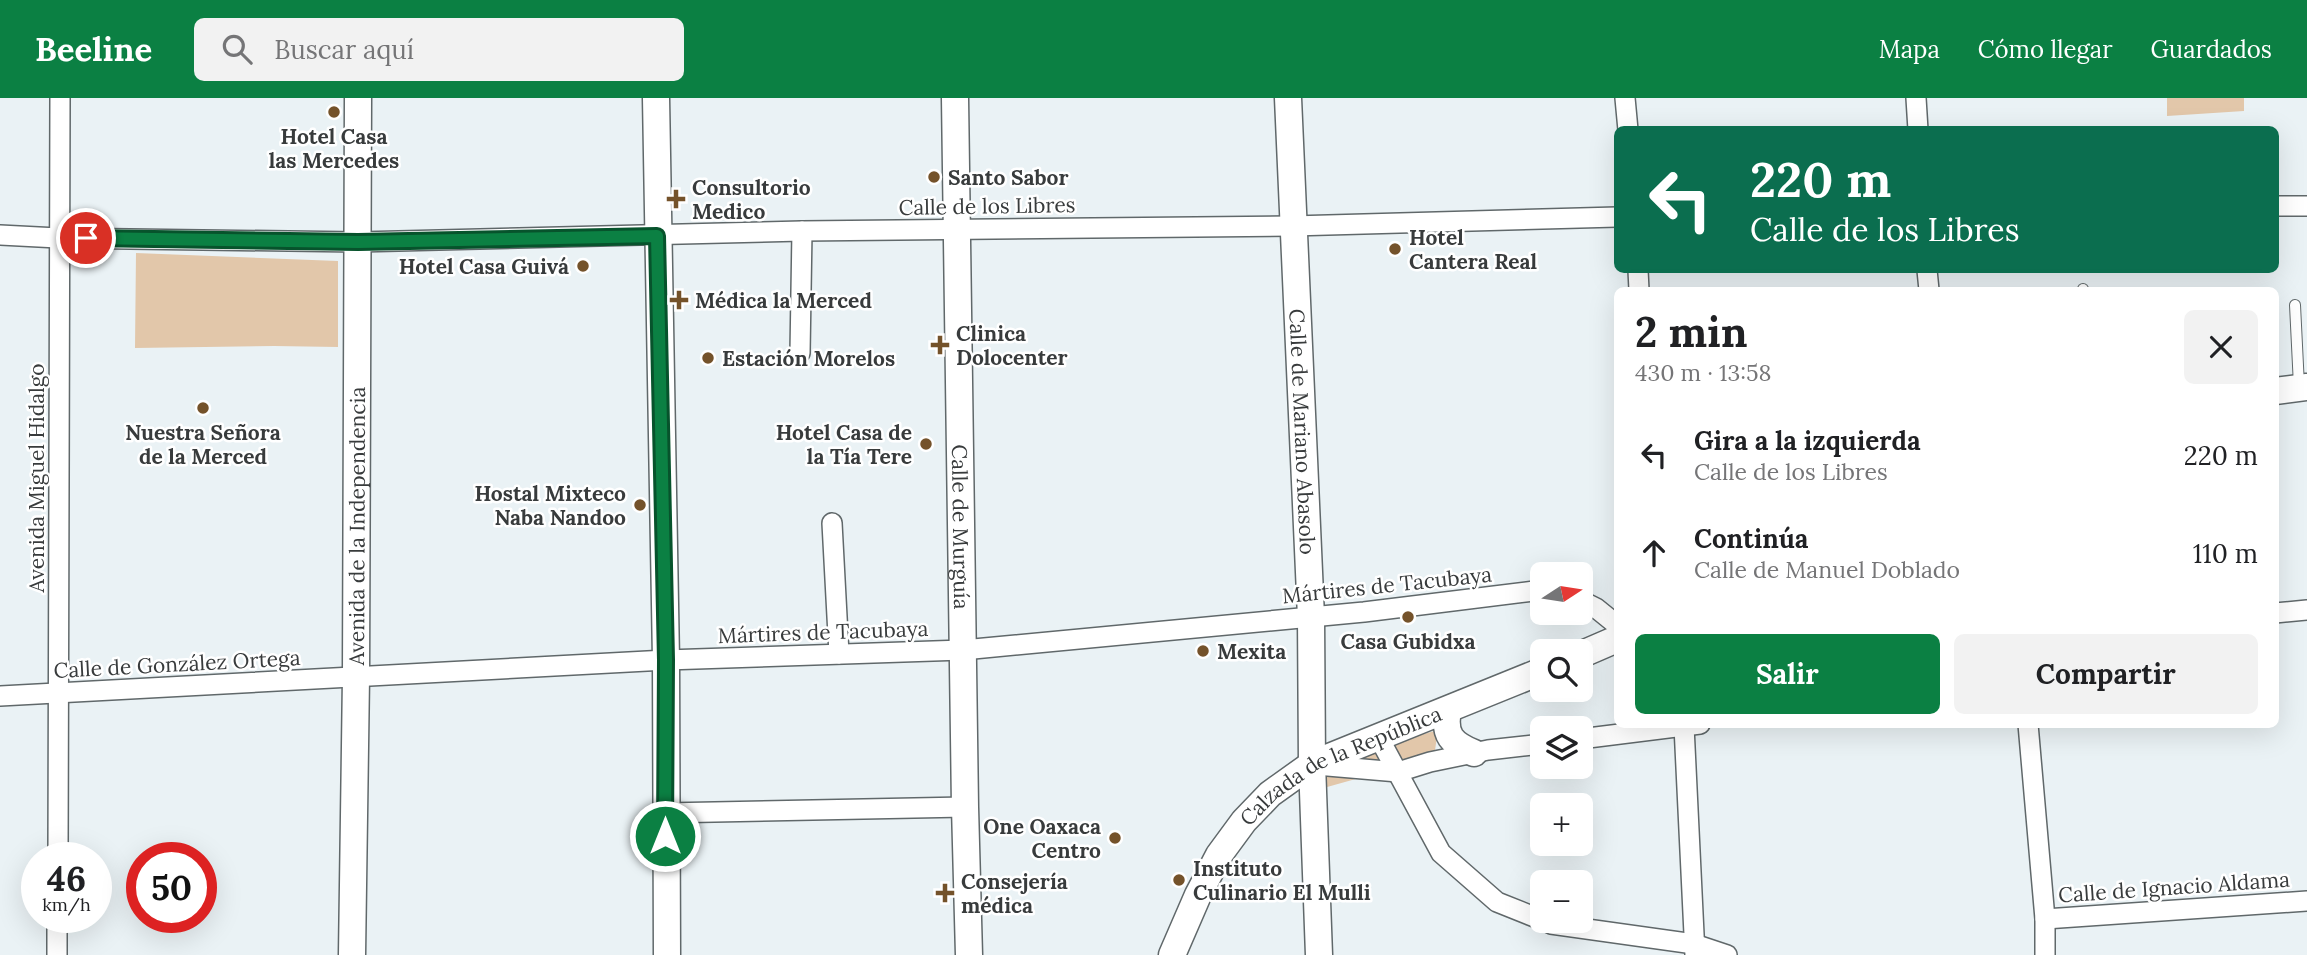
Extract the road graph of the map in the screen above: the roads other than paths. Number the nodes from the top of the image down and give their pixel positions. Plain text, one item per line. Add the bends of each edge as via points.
1 (60, 98) edge
2 (359, 98) edge
3 (656, 98) edge
4 (955, 98) edge
5 (1288, 98) edge
6 (1625, 98) edge
7 (1916, 98) edge
8 (1628, 126) edge
9 (1918, 126) edge
10 (2279, 206) edge
11 (2307, 206) edge
12 (1614, 217) edge
13 (1292, 226) junction
14 (956, 229) junction
15 (802, 231) junction
16 (0, 235) edge
17 (657, 236) junction
18 (58, 238) junction
19 (358, 242) junction
20 (2295, 305) dead end
21 (800, 353) dead end
22 (2294, 388) edge
23 (832, 523) dead end
24 (1530, 591) edge
25 (1593, 606) edge
26 (2307, 610) edge
27 (2279, 613) edge
28 (1311, 617) junction
29 (1614, 623) edge
30 (1614, 640) edge
31 (1593, 649) edge
32 (963, 650) junction
33 (839, 654) junction
34 (666, 660) junction
35 (1530, 676) edge
36 (356, 677) junction
37 (58, 692) junction
38 (0, 696) edge
39 (1448, 710) junction
40 (1649, 728) edge
41 (1692, 728) edge
42 (2028, 728) edge
43 (1593, 737) edge
44 (1379, 738) junction
45 (1530, 746) edge
46 (1475, 753) junction
47 (1312, 764) junction
48 (1398, 772) junction
49 (965, 807) junction
50 (665, 813) junction
51 (58, 842) edge
52 (2307, 901) edge
53 (1530, 915) edge
54 (2045, 919) junction
55 (1593, 931) edge
56 (57, 933) edge
57 (1694, 949) edge
58 (57, 955) edge
59 (352, 955) edge
60 (667, 955) edge
61 (970, 955) edge
62 (1172, 955) edge
63 (1319, 955) edge
64 (1727, 955) edge
65 (2045, 955) edge

1 - 18 street, Avenida Miguel Hidalgo
2 - 19 main road, Avenida de la Independencia
3 - 17 main road
4 - 14 main road, Calle de Murguía
5 - 13 main road, Calle de Mariano Abasolo
6 - 8 street
7 - 9 street
10 - 11 street
12 - 13 street, Calle de los Libres
13 - 14 street, Calle de los Libres
13 - 28 main road, Calle de Mariano Abasolo
14 - 15 street, Calle de los Libres
14 - 32 main road, Calle de Murguía
15 - 17 street, Calle de los Libres
15 - 21 street
16 - 18 street, Calle de los Libres
17 - 19 street, Calle de los Libres
17 - 34 main road
18 - 19 street, Calle de los Libres
18 - 37 street, Avenida Miguel Hidalgo
19 - 36 main road, Avenida de la Independencia
20 - 22 lane
23 - 33 street
24 - 28 street, Mártires de Tacubaya
25 - 29 street
26 - 27 street
28 - 32 street, Mártires de Tacubaya
28 - 47 main road, Calle de Mariano Abasolo
30 - 31 main road
32 - 33 street, Mártires de Tacubaya
32 - 49 main road, Calle de Murguía
33 - 34 street, Mártires de Tacubaya
34 - 36 street, Mártires de Tacubaya
34 - 50 main road
35 - 39 main road, Calzada de la República
36 - 37 street, Calle de González Ortega
36 - 59 main road, Avenida de la Independencia
37 - 38 street, Calle de González Ortega
37 - 51 street, Avenida Miguel Hidalgo
39 - 44 main road, Calzada de la República
39 - 46 main road via 1445,725 1450,737
40 - 43 street
41 - 57 street
42 - 54 street
44 - 47 main road, Calzada de la República
44 - 48 street
45 - 46 street
46 - 48 street
47 - 48 street
47 - 62 main road, Calzada de la República via 1270,794 1244,821 1214,865
47 - 63 main road, Calle de Mariano Abasolo
48 - 53 street via 1441,853 1497,902
49 - 50 street
49 - 61 main road, Calle de Murguía
50 - 60 main road
52 - 54 street, Calle de Ignacio Aldama
54 - 65 street
55 - 57 street
56 - 58 street
57 - 64 street

